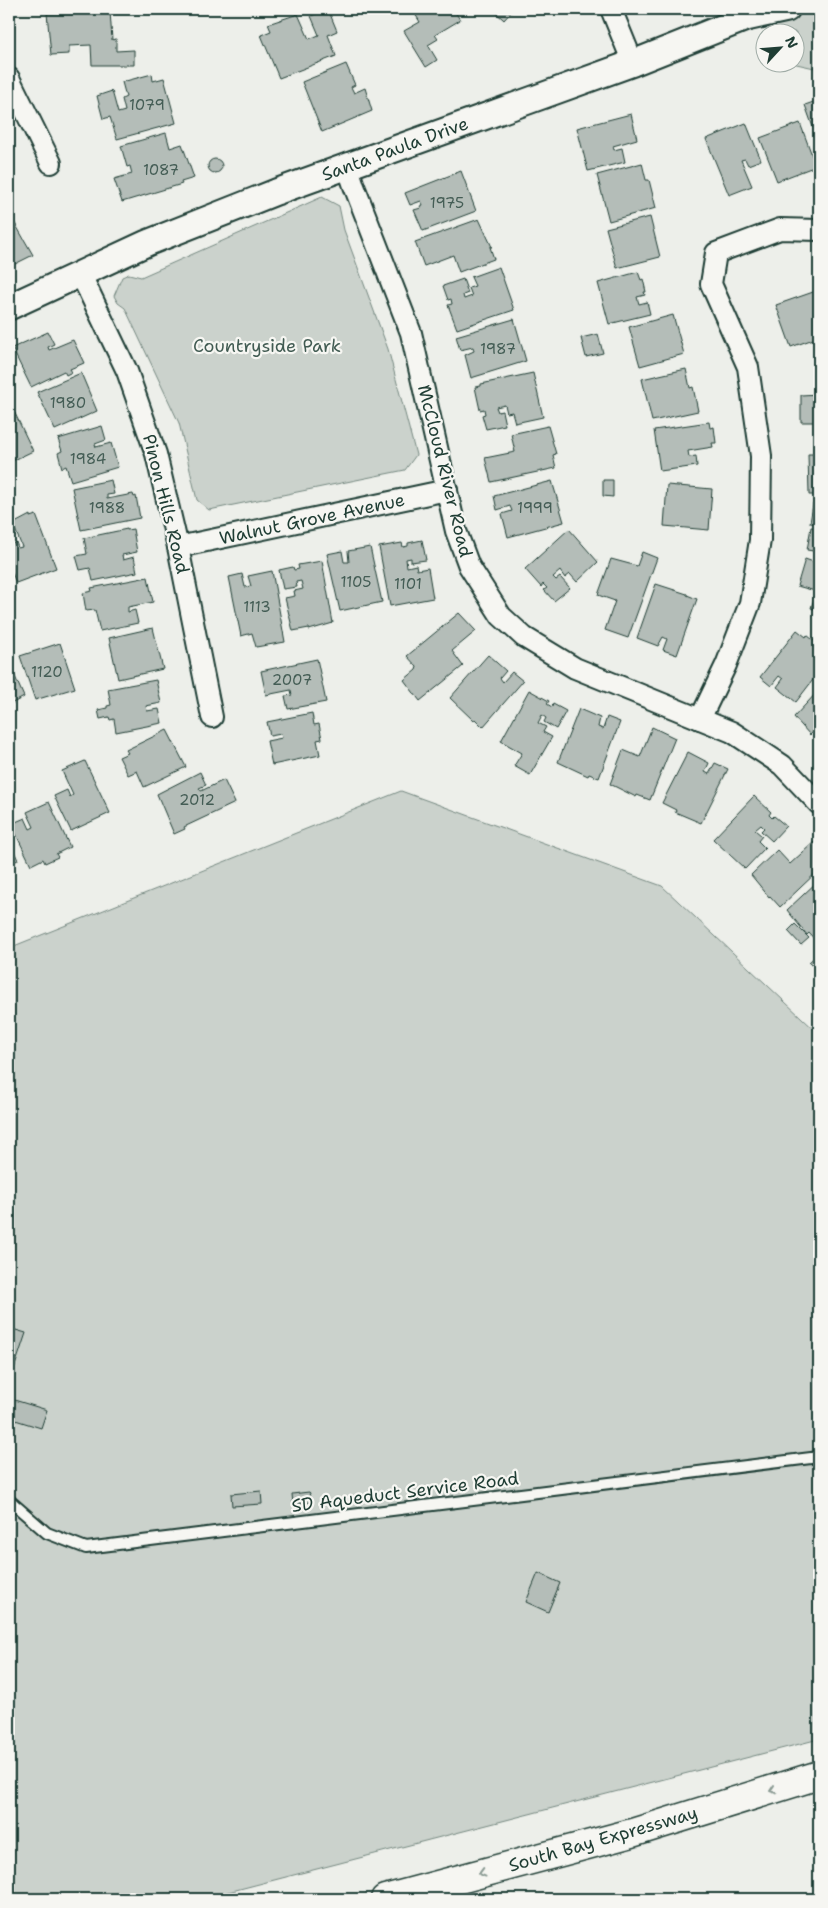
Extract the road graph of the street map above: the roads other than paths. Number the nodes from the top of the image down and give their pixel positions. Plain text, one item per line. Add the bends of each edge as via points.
1 (611, 9) edge
2 (787, 9) edge
3 (633, 63) junction
4 (9, 78) edge
5 (51, 163) dead end
6 (348, 165) junction
7 (819, 230) edge
8 (80, 273) junction
9 (9, 306) edge
10 (447, 490) junction
11 (178, 548) junction
12 (212, 717) dead end
13 (700, 719) junction
14 (819, 804) edge
15 (819, 1457) edge
16 (9, 1500) edge
17 (819, 1775) edge
18 (385, 1899) edge

1 - 3 street
2 - 3 street, Santa Paula Drive via 746,18
3 - 6 street, Santa Paula Drive
4 - 5 street
6 - 8 street, Santa Paula Drive via 147,243
6 - 10 street, McCloud River Road via 411,333
7 - 13 street via 780,229 716,254 711,284 748,367 761,456 760,540 750,603 726,665
8 - 9 street, Santa Paula Drive
8 - 11 street, Pinon Hills Road via 127,371 156,454
10 - 11 street, Walnut Grove Avenue
10 - 13 street, McCloud River Road via 456,531 469,566 501,616 524,637 575,668
11 - 12 street, Pinon Hills Road
13 - 14 street, McCloud River Road via 732,732 782,765
15 - 16 lane, SD Aqueduct Service Road via 86,1548 47,1533
17 -> 18 highway, South Bay Expressway via 632,1833

